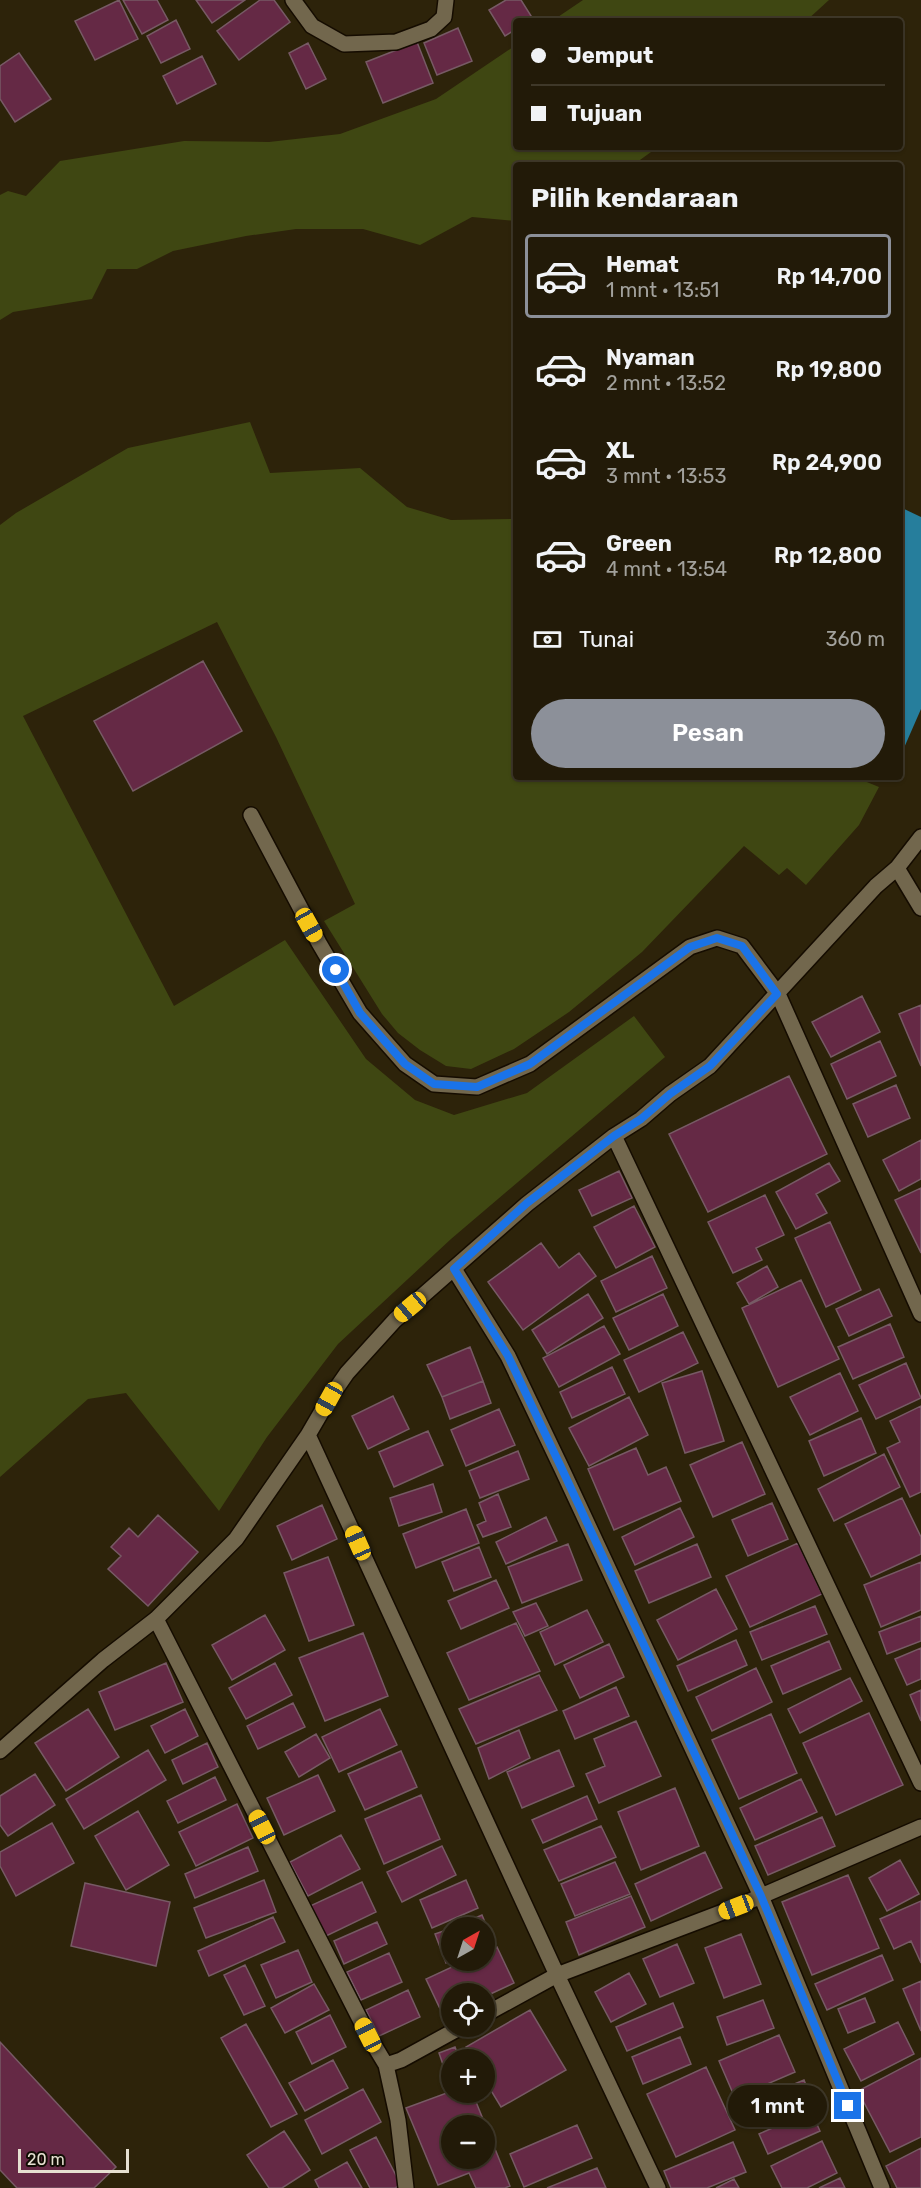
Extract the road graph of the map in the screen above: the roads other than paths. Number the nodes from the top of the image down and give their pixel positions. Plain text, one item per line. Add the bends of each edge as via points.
1 (293, 0) edge
2 (446, 0) edge
3 (251, 815) dead end
4 (921, 837) edge
5 (897, 868) junction
6 (921, 908) edge
7 (777, 994) junction
8 (614, 1136) junction
9 (454, 1269) junction
10 (921, 1314) edge
11 (308, 1435) junction
12 (156, 1619) junction
13 (0, 1751) edge
14 (921, 1783) edge
15 (921, 1827) edge
16 (761, 1896) junction
17 (557, 1975) junction
18 (495, 2009) edge
19 (443, 2037) edge
20 (386, 2064) junction
21 (406, 2188) edge
22 (658, 2188) edge
23 (882, 2188) edge

1 - 2 street via 312,26 344,44 396,42 431,29 444,17
3 - 7 street via 360,1013 405,1064 434,1084 477,1087 530,1064 690,947 717,938 742,946
4 - 5 street
5 - 6 street
5 - 7 street
7 - 8 street via 710,1066
7 - 10 street
8 - 9 street via 527,1203
8 - 14 street
9 - 11 street via 395,1320 347,1373
9 - 16 street via 508,1356
11 - 12 street via 236,1539
11 - 17 street
12 - 13 street
12 - 20 street
15 - 16 street
16 - 17 street
16 - 23 street
17 - 18 street
17 - 22 street
19 - 20 street
20 - 21 street via 399,2120

